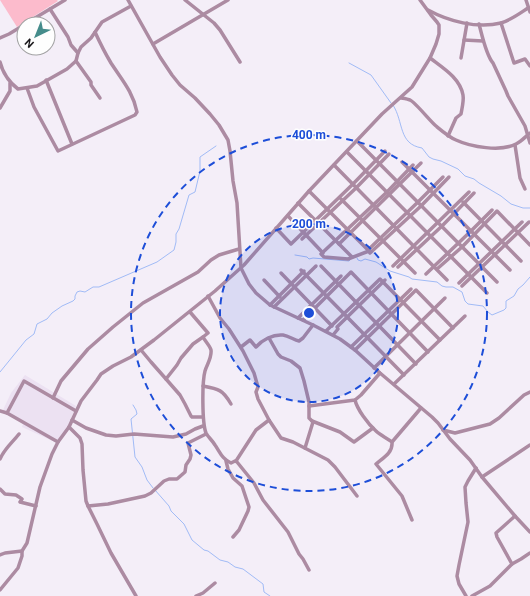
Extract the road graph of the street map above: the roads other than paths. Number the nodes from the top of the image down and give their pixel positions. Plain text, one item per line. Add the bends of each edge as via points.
1 (65, 0) edge
2 (128, 0) edge
3 (185, 0) edge
4 (228, 0) edge
5 (420, 0) edge
6 (526, 0) edge
7 (131, 6) junction
8 (50, 9) junction
9 (426, 9) junction
10 (529, 10) edge
11 (204, 14) junction
12 (38, 16) edge
13 (501, 22) junction
14 (467, 23) junction
15 (479, 24) junction
16 (16, 30) edge
17 (95, 32) junction
18 (0, 39) edge
19 (464, 40) junction
20 (483, 40) junction
21 (153, 44) junction
22 (78, 53) junction
23 (430, 58) junction
24 (461, 58) dead end
25 (76, 61) junction
26 (0, 62) edge
27 (240, 62) dead end
28 (530, 66) edge
29 (46, 80) junction
30 (10, 83) junction
31 (27, 88) junction
32 (18, 89) junction
33 (10, 91) junction
34 (100, 98) dead end
35 (401, 98) junction
36 (0, 108) edge
37 (529, 134) edge
38 (448, 136) junction
39 (357, 141) junction
40 (530, 143) edge
41 (72, 144) junction
42 (515, 145) junction
43 (346, 152) junction
44 (387, 152) dead end
45 (378, 162) junction
46 (402, 162) dead end
47 (421, 163) dead end
48 (334, 165) junction
49 (413, 165) dead end
50 (409, 169) junction
51 (412, 172) junction
52 (367, 173) junction
53 (443, 177) dead end
54 (449, 177) dead end
55 (399, 183) junction
56 (353, 184) junction
57 (356, 188) junction
58 (309, 190) junction
59 (430, 190) junction
60 (525, 190) dead end
61 (469, 192) dead end
62 (433, 193) junction
63 (474, 193) dead end
64 (388, 194) junction
65 (341, 199) junction
66 (462, 202) junction
67 (298, 203) junction
68 (420, 204) junction
69 (375, 206) junction
70 (329, 210) junction
71 (492, 210) dead end
72 (452, 212) junction
73 (409, 214) junction
74 (288, 216) junction
75 (361, 219) junction
76 (317, 222) junction
77 (438, 222) junction
78 (483, 222) junction
79 (522, 222) dead end
80 (529, 222) dead end
81 (442, 226) junction
82 (395, 227) junction
83 (276, 228) junction
84 (514, 229) junction
85 (349, 231) junction
86 (304, 233) junction
87 (427, 233) junction
88 (473, 233) junction
89 (518, 233) junction
90 (431, 237) junction
91 (302, 239) dead end
92 (382, 240) junction
93 (337, 242) junction
94 (459, 243) junction
95 (503, 243) junction
96 (530, 245) edge
97 (414, 246) junction
98 (462, 247) junction
99 (239, 248) junction
100 (417, 249) junction
101 (368, 251) junction
102 (323, 253) junction
103 (493, 253) junction
104 (449, 255) junction
105 (352, 257) junction
106 (402, 261) junction
107 (521, 261) dead end
108 (481, 265) junction
109 (316, 266) dead end
110 (321, 266) dead end
111 (393, 266) dead end
112 (398, 267) dead end
113 (240, 268) junction
114 (435, 268) junction
115 (510, 270) dead end
116 (304, 272) junction
117 (281, 273) dead end
118 (415, 273) dead end
119 (426, 274) dead end
120 (341, 276) dead end
121 (470, 276) junction
122 (264, 280) dead end
123 (447, 280) dead end
124 (497, 282) dead end
125 (337, 283) junction
126 (460, 285) dead end
127 (293, 286) junction
128 (411, 289) dead end
129 (370, 292) junction
130 (324, 293) junction
131 (487, 294) dead end
132 (208, 296) junction
133 (327, 296) junction
134 (281, 297) junction
135 (445, 298) dead end
136 (402, 301) junction
137 (358, 304) junction
138 (270, 305) junction
139 (312, 305) junction
140 (274, 307) junction
141 (315, 308) junction
142 (434, 309) junction
143 (190, 312) junction
144 (390, 312) junction
145 (344, 314) junction
146 (465, 316) dead end
147 (347, 317) junction
148 (298, 318) junction
149 (303, 320) junction
150 (422, 321) junction
151 (378, 324) junction
152 (313, 325) junction
153 (332, 326) junction
154 (452, 328) junction
155 (326, 331) junction
156 (410, 333) junction
157 (333, 335) junction
158 (366, 336) junction
159 (202, 337) junction
160 (269, 338) junction
161 (440, 340) junction
162 (398, 345) junction
163 (241, 347) junction
164 (353, 349) junction
165 (141, 350) junction
166 (428, 352) junction
167 (386, 357) junction
168 (416, 364) junction
169 (374, 368) junction
170 (380, 373) junction
171 (404, 375) junction
172 (166, 379) junction
173 (394, 384) junction
174 (203, 386) junction
175 (530, 392) edge
176 (53, 398) junction
177 (355, 400) junction
178 (231, 404) dead end
179 (309, 406) junction
180 (421, 408) junction
181 (0, 411) edge
182 (76, 412) junction
183 (7, 413) junction
184 (204, 416) junction
185 (72, 420) junction
186 (269, 420) junction
187 (312, 421) junction
188 (204, 426) junction
189 (69, 427) junction
190 (373, 428) junction
191 (443, 430) junction
192 (19, 434) dead end
193 (206, 434) junction
194 (58, 442) junction
195 (392, 442) junction
196 (530, 445) edge
197 (305, 448) junction
198 (0, 459) edge
199 (226, 461) junction
200 (236, 461) junction
201 (476, 468) junction
202 (482, 477) junction
203 (0, 489) edge
204 (357, 496) dead end
205 (36, 506) junction
206 (88, 506) junction
207 (515, 516) junction
208 (412, 520) dead end
209 (530, 532) edge
210 (233, 537) dead end
211 (22, 551) junction
212 (530, 552) edge
213 (0, 555) edge
214 (512, 564) junction
215 (309, 570) dead end
216 (215, 583) dead end
217 (0, 590) edge
218 (136, 596) edge
219 (196, 596) edge
220 (466, 596) edge
221 (472, 596) edge

1 - 8 street
2 - 7 street
3 - 11 street
4 - 11 street
5 - 9 street
6 - 10 street
7 - 17 street via 102,22
7 - 21 street
8 - 12 street
8 - 22 street
9 - 14 street via 443,17
9 - 23 street via 439,25 436,44
10 - 13 street
11 - 21 street
11 - 27 street via 214,22
13 - 15 street
13 - 28 street via 514,63 526,59
14 - 15 street
14 - 19 street
15 - 20 street
16 - 18 street
17 - 22 street
17 - 41 street via 110,62 128,86 137,112 136,115
19 - 20 street
19 - 24 street
20 - 37 street via 490,60
21 - 99 street via 172,75 210,114 228,140 237,203
22 - 25 street
23 - 35 street via 412,87
23 - 38 street via 456,80 463,96 461,114 456,118
25 - 29 street
25 - 34 street
26 - 30 street
29 - 31 street via 37,86
29 - 41 street
30 - 32 street
30 - 33 street
31 - 32 street
31 - 41 street via 34,107 58,151
32 - 33 street
33 - 36 street
35 - 38 street via 411,100
35 - 39 street
37 - 40 street
37 - 42 street
38 - 42 street via 460,142 485,147 502,148
39 - 43 street
39 - 45 street
42 - 60 street via 520,178
43 - 48 street
43 - 52 street
44 - 45 street
45 - 52 street
45 - 55 street
46 - 50 street
47 - 51 street
48 - 56 street
48 - 58 street
49 - 50 street
50 - 51 street
50 - 55 street
51 - 55 street
51 - 59 street
52 - 56 street
52 - 57 street
52 - 64 street
53 - 59 street
54 - 62 street
55 - 64 street
55 - 68 street
56 - 57 street
56 - 65 street
57 - 65 street
57 - 69 street
58 - 67 street
58 - 70 street
59 - 62 street
59 - 68 street
61 - 66 street
62 - 68 street
62 - 72 street
63 - 66 street
64 - 69 street
64 - 73 street
65 - 70 street
65 - 75 street
66 - 72 street
66 - 78 street
67 - 74 street
67 - 76 street
68 - 73 street
68 - 77 street
69 - 75 street
69 - 82 street
70 - 76 street
70 - 85 street
71 - 78 street
72 - 77 street
72 - 81 street
72 - 88 street
73 - 82 street
73 - 87 street
74 - 83 street
74 - 86 street
75 - 85 street
75 - 92 street
76 - 86 street
76 - 93 street
77 - 81 street
77 - 87 street
78 - 84 street via 497,211
78 - 88 street
78 - 95 street
79 - 84 street
80 - 89 street
81 - 90 street
81 - 94 street
82 - 92 street
82 - 97 street
83 - 86 street via 291,244
83 - 113 street
84 - 89 street
84 - 95 street
85 - 93 street
85 - 101 street
86 - 91 street
86 - 102 street
87 - 90 street
87 - 97 street
88 - 94 street
88 - 98 street
88 - 103 street
89 - 95 street
89 - 96 street
90 - 100 street
90 - 104 street
92 - 101 street via 370,253
92 - 106 street
93 - 102 street
93 - 105 street
94 - 98 street
94 - 104 street
95 - 103 street
95 - 107 street
97 - 100 street
97 - 106 street
98 - 104 street
98 - 108 street
99 - 113 street
99 - 176 street via 211,260 198,272 143,304 113,327 88,349 64,379
100 - 106 street
100 - 114 street
101 - 105 street
102 - 105 street via 321,254 324,257
103 - 108 street
103 - 115 street
104 - 114 street
104 - 121 street
106 - 111 street
106 - 112 street
106 - 118 street
108 - 121 street
108 - 124 street
109 - 116 street
110 - 125 street
113 - 132 street
113 - 138 street via 256,294
114 - 119 street
114 - 123 street
116 - 127 street
116 - 130 street
117 - 127 street
120 - 125 street
121 - 126 street
121 - 131 street
122 - 134 street
125 - 129 street via 351,272
125 - 130 street
125 - 133 street
125 - 137 street
127 - 134 street
127 - 139 street
128 - 136 street
129 - 136 street via 380,278
129 - 137 street
129 - 144 street
130 - 133 street
130 - 139 street
132 - 143 street
132 - 163 street
133 - 141 street
133 - 145 street
134 - 138 street
134 - 140 street
135 - 142 street
136 - 142 street via 416,290
136 - 144 street
136 - 150 street
137 - 145 street
137 - 147 street
137 - 151 street
138 - 140 street
139 - 141 street
139 - 148 street
140 - 148 street
141 - 149 street
141 - 153 street
142 - 150 street
142 - 154 street
143 - 159 street via 208,333
143 - 165 street
144 - 151 street
144 - 156 street
145 - 147 street
145 - 153 street
146 - 154 street
147 - 157 street
147 - 158 street
148 - 149 street
149 - 152 street
150 - 156 street
150 - 161 street
151 - 158 street
151 - 162 street
152 - 155 street
152 - 160 street via 299,341 276,335
153 - 155 street
154 - 161 street
155 - 157 street
156 - 162 street
156 - 166 street
157 - 164 street
158 - 164 street
158 - 167 street
159 - 172 street via 193,344
159 - 174 street via 210,349 211,356
160 - 163 street via 256,347 250,340
160 - 179 street via 281,357 300,368
161 - 166 street
162 - 167 street
162 - 168 street
163 - 186 street via 254,374 258,399
164 - 169 street
165 - 172 street
165 - 182 street via 101,374
166 - 168 street
167 - 169 street
167 - 171 street
168 - 171 street
169 - 170 street
170 - 173 street
170 - 177 street
171 - 173 street
172 - 184 street via 180,395 192,418
173 - 180 street
174 - 178 street via 222,392
174 - 184 street
175 - 191 street via 490,424 456,433
176 - 182 street
176 - 183 street via 24,381
177 - 179 street
177 - 190 street
179 - 187 street via 309,418
180 - 191 street
180 - 195 street
181 - 183 street
182 - 185 street
183 - 194 street
184 - 188 street
185 - 188 street via 86,428 116,436 133,434 173,437
185 - 189 street
186 - 197 street via 281,438
186 - 200 street via 256,430
187 - 190 street via 340,432 354,442
187 - 197 street
188 - 193 street
189 - 194 street
189 - 206 street via 80,438 82,444
190 - 195 street
191 - 201 street
192 - 198 street
193 - 199 street
193 - 206 street via 188,443 190,459 185,472 177,479 164,481 145,496
194 - 205 street via 40,487
195 - 208 street via 386,457 376,464 402,496
196 - 202 street
197 - 204 street via 328,460
199 - 200 street
199 - 210 street via 233,478 242,486 249,507
200 - 215 street via 288,532
201 - 202 street
201 - 220 street via 465,487 468,522 458,576 459,584
202 - 207 street
203 - 205 street via 5,494 16,495 22,499 20,502
205 - 211 street
206 - 218 street via 111,554
207 - 209 street
207 - 214 street via 496,533
211 - 213 street
211 - 217 street via 18,568
212 - 214 street
214 - 221 street via 490,586
216 - 219 street

